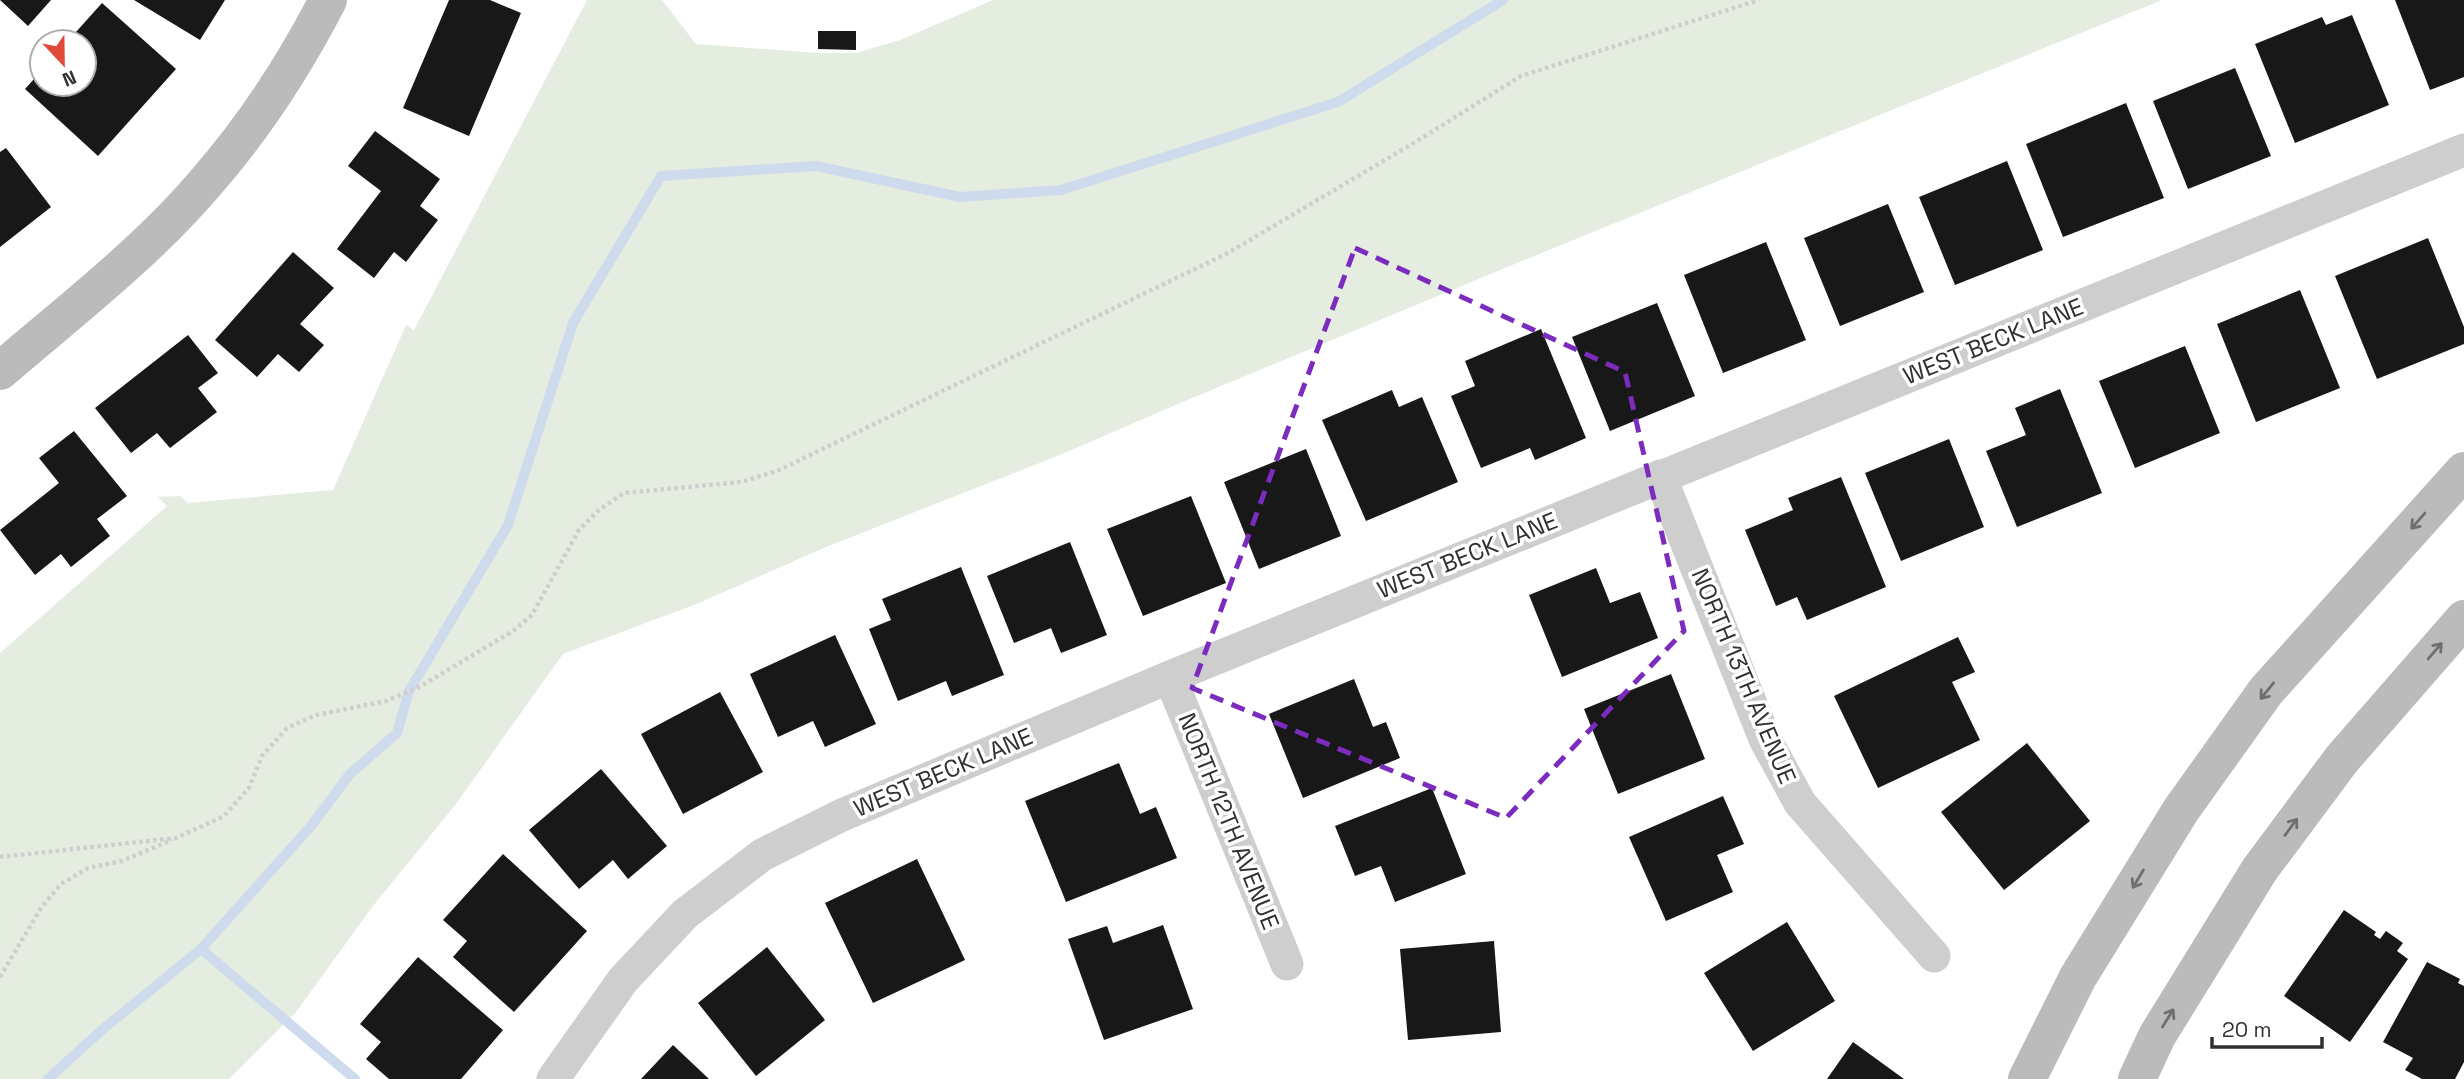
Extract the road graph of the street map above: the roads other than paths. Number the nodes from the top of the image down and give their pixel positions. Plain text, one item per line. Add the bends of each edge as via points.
1 (328, 0) edge
2 (2464, 151) edge
3 (0, 371) edge
4 (2464, 471) edge
5 (1660, 476) junction
6 (2464, 619) edge
7 (1170, 677) junction
8 (1934, 956) dead end
9 (1287, 964) dead end
10 (553, 1079) edge
11 (2027, 1079) edge
12 (2137, 1079) edge

1 - 3 main road via 258,118 206,182 104,281
2 - 5 street, WEST BECK LANE
4 -> 11 main road via 2266,691 2204,777 2078,977
5 - 7 street, WEST BECK LANE
5 - 8 street, NORTH 13TH AVENUE via 1765,739 1800,803
12 -> 6 main road via 2157,1037 2260,869 2342,759
7 - 9 street, NORTH 12TH AVENUE
7 - 10 street, WEST BECK LANE via 842,815 762,855 685,914 632,970

